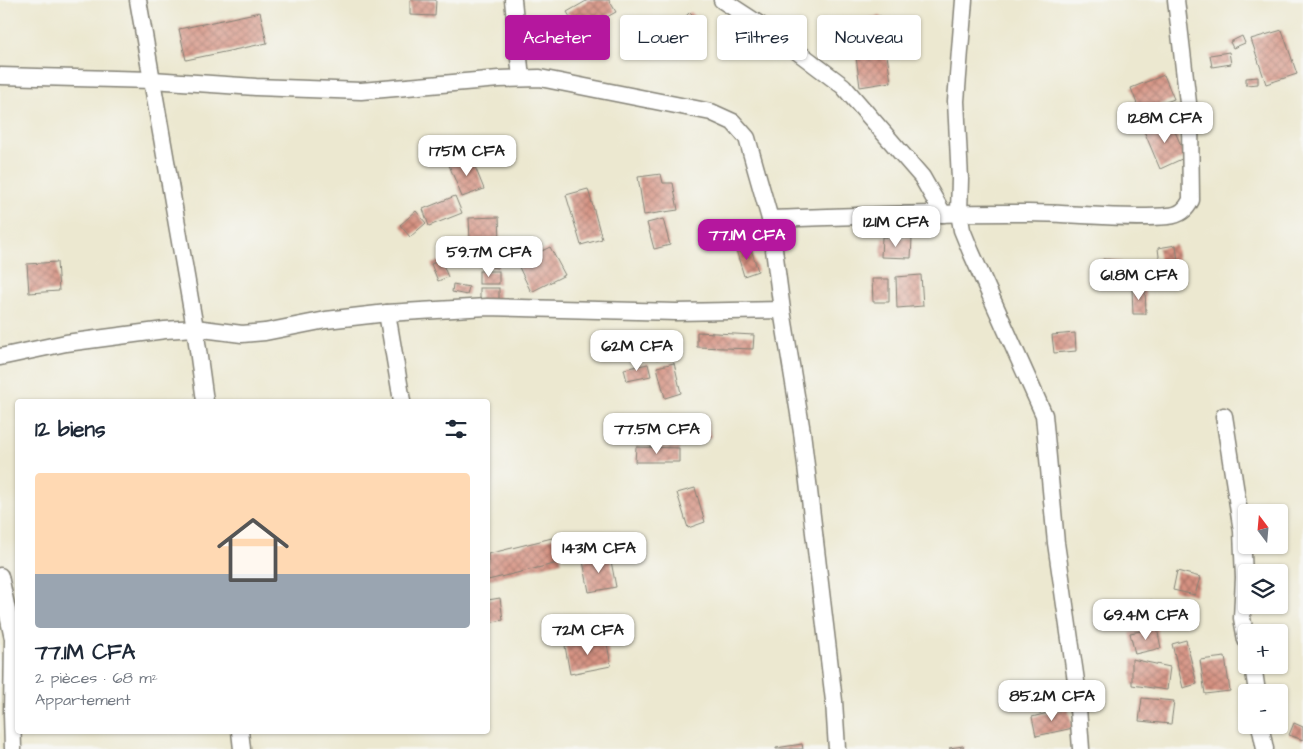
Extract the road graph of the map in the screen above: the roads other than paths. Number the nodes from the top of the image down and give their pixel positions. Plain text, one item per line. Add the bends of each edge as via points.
1 (138, 0) edge
2 (513, 0) edge
3 (722, 0) edge
4 (964, 0) edge
5 (1176, 0) edge
6 (0, 76) edge
7 (521, 78) junction
8 (152, 80) junction
9 (951, 213) junction
10 (770, 219) junction
11 (782, 310) junction
12 (387, 313) junction
13 (195, 328) junction
14 (0, 357) edge
15 (205, 399) edge
16 (402, 399) edge
17 (1224, 416) dead end
18 (0, 576) edge
19 (1243, 624) edge
20 (240, 734) edge
21 (1262, 734) edge
22 (13, 749) edge
23 (242, 749) edge
24 (837, 749) edge
25 (1080, 749) edge
26 (1265, 749) edge

1 - 8 street
2 - 7 street
3 - 9 street via 843,86
4 - 9 street via 956,101 960,169
5 - 9 street via 1190,120 1191,200 1186,209 1169,216
6 - 8 street
7 - 8 street via 361,91
7 - 10 street via 540,78 712,112 733,122 747,138
8 - 13 street
9 - 10 street
9 - 25 street via 962,230 1044,415 1056,543 1076,680
10 - 11 street
11 - 12 street via 676,312 487,306
11 - 24 street via 802,432
12 - 13 street via 242,334
12 - 16 street
13 - 14 street via 66,344
13 - 15 street
17 - 19 street via 1242,531
18 - 22 street via 13,639
20 - 23 street
21 - 26 street

